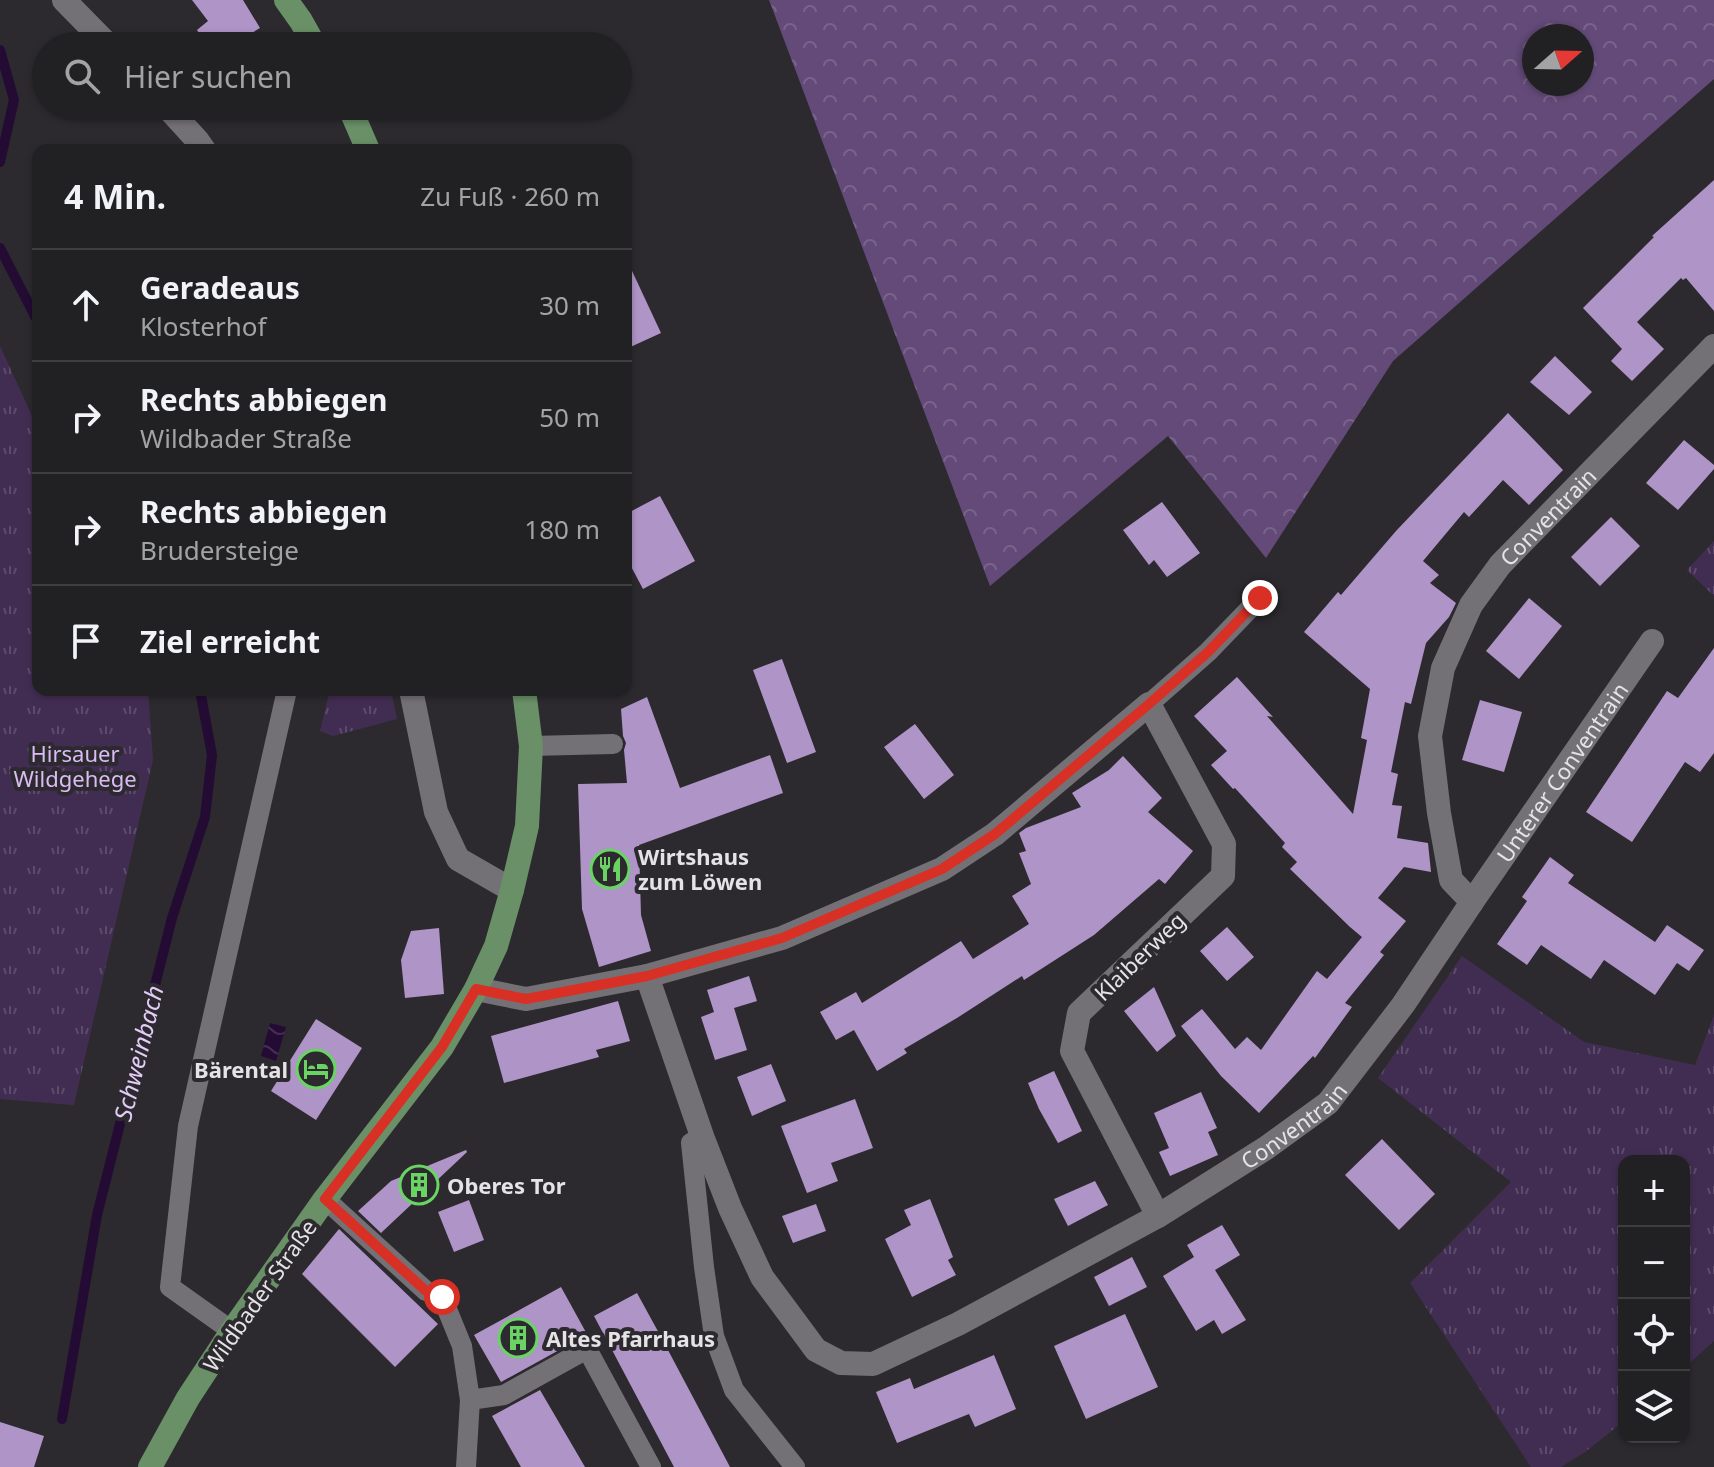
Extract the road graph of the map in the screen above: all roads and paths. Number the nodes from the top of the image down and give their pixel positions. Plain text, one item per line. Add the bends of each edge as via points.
1 (64, 0) edge
2 (286, 0) edge
3 (95, 32) edge
4 (307, 32) edge
5 (179, 120) edge
6 (355, 120) edge
7 (200, 144) edge
8 (365, 144) edge
9 (1714, 346) edge
10 (1260, 598) dead end
11 (1652, 641) dead end
12 (286, 696) edge
13 (412, 696) edge
14 (525, 696) edge
15 (1149, 704) junction
16 (613, 744) dead end
17 (531, 746) junction
18 (512, 890) junction
19 (1472, 902) junction
20 (647, 976) junction
21 (476, 989) junction
22 (702, 1136) junction
23 (325, 1199) junction
24 (1158, 1216) junction
25 (232, 1331) junction
26 (470, 1400) junction
27 (150, 1467) edge
28 (466, 1467) edge
29 (651, 1467) edge
30 (795, 1467) edge

1 - 3 street
2 - 4 main road
5 - 7 street
6 - 8 main road
9 - 19 street, Conventrain via 1500,565 1471,605 1443,668 1430,736 1439,813 1451,880
10 - 15 lane
11 - 19 street, Unterer Conventrain
12 - 25 lane via 188,1126 170,1287
13 - 18 street via 436,812 458,859
14 - 17 main road, Wildbader Straße
15 - 20 street via 995,834 942,869 782,938
15 - 24 street, Klaiberweg via 1224,844 1223,876 1079,1013 1072,1051
16 - 17 lane
17 - 18 main road, Wildbader Straße via 527,826
18 - 21 main road, Wildbader Straße via 496,946
19 - 24 street, Conventrain via 1328,1103
20 - 21 street via 526,999
20 - 22 street, Conventrain
21 - 23 main road, Wildbader Straße via 442,1047
22 - 24 street, Conventrain via 762,1277 816,1350 841,1363 873,1364
22 - 30 lane via 691,1143 714,1336 734,1390
23 - 25 main road, Wildbader Straße
23 - 26 lane via 426,1291 442,1297 462,1346
25 - 27 main road, Wildbader Straße
26 - 28 lane
26 - 29 lane via 504,1395 587,1349

